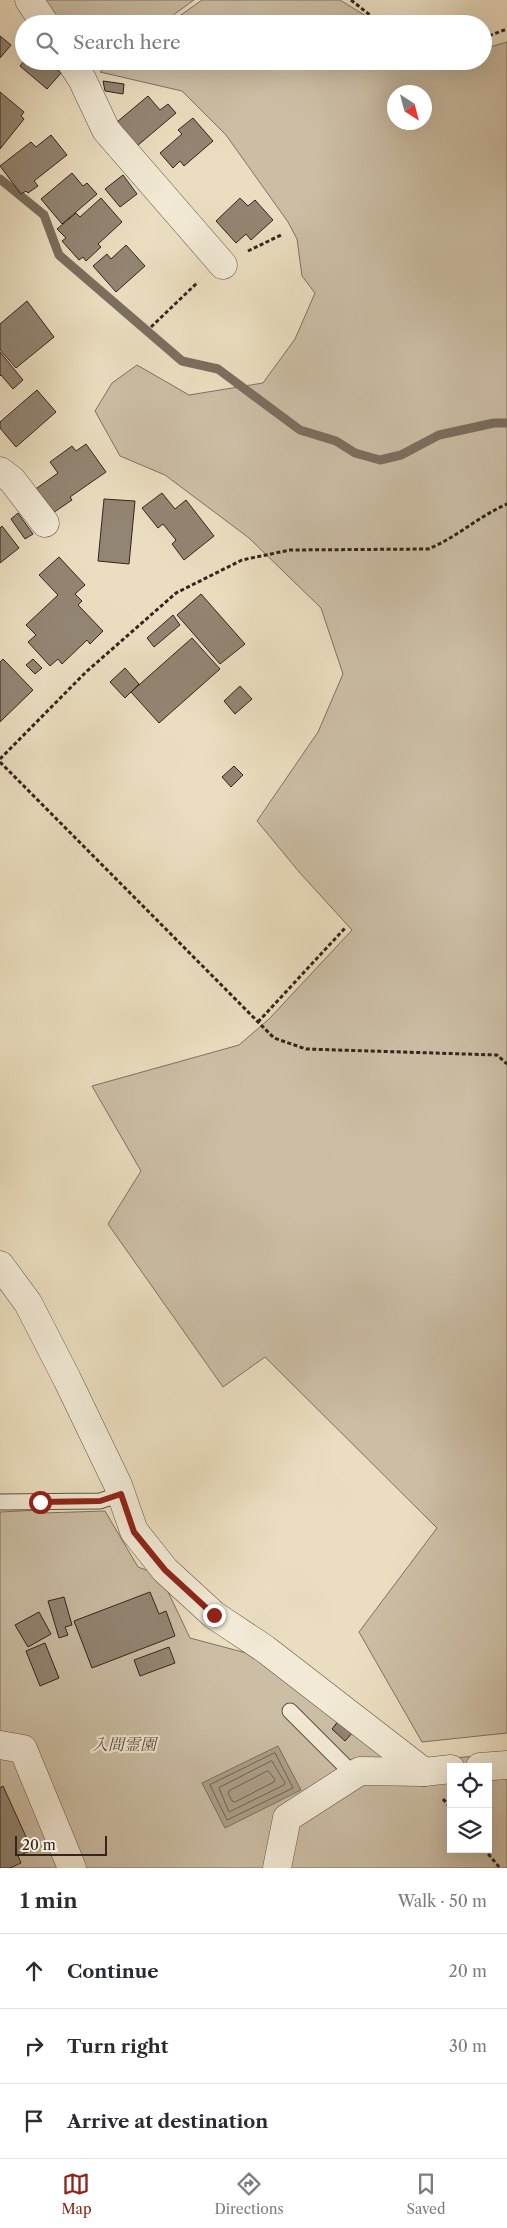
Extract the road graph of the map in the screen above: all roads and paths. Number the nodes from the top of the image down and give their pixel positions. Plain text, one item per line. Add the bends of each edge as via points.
1 (29, 0) edge
2 (352, 0) edge
3 (39, 15) edge
4 (370, 15) edge
5 (507, 29) edge
6 (492, 35) edge
7 (76, 70) edge
8 (224, 265) dead end
9 (0, 471) edge
10 (507, 504) edge
11 (45, 523) dead end
12 (0, 760) edge
13 (345, 928) dead end
14 (258, 1022) junction
15 (507, 1064) edge
16 (0, 1265) edge
17 (121, 1494) junction
18 (0, 1502) edge
19 (290, 1711) dead end
20 (0, 1745) edge
21 (507, 1764) edge
22 (492, 1766) edge
23 (438, 1771) edge
24 (354, 1775) junction
25 (487, 1853) edge
26 (72, 1868) edge
27 (277, 1868) edge
28 (500, 1868) edge

1 - 3 street
2 - 4 path
5 - 6 path
7 - 8 street via 106,130
9 - 11 street via 12,480
10 - 12 path via 428,549 290,550 242,560 176,593 86,672
12 - 14 path
13 - 14 path
14 - 15 path via 274,1038 306,1049 497,1055
16 - 17 street via 28,1303
17 - 18 lane via 100,1501
17 - 23 street via 134,1532 165,1570 207,1608
19 - 24 lane
20 - 26 street via 23,1749
21 - 22 street
23 - 24 street via 360,1771
24 - 27 street via 287,1818
25 - 28 path

